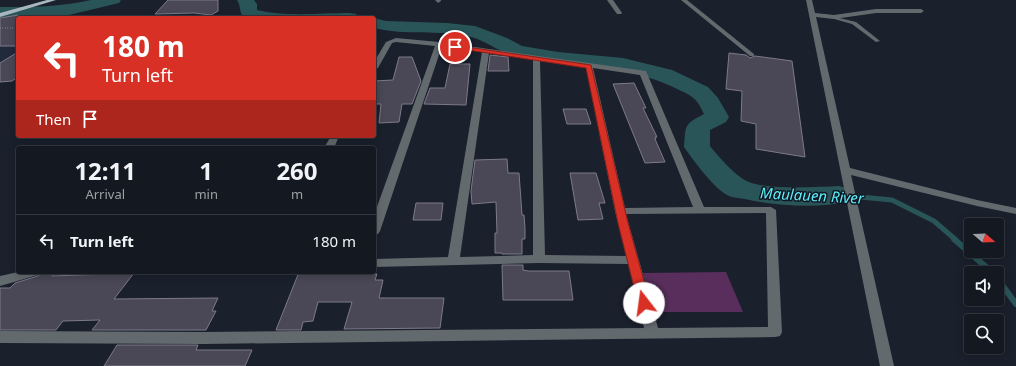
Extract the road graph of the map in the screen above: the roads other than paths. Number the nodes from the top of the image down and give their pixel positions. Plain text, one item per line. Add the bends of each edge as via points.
1 (53, 0) edge
2 (610, 0) edge
3 (684, 0) edge
4 (809, 0) edge
5 (921, 11) dead end
6 (620, 13) dead end
7 (2, 15) edge
8 (812, 15) junction
9 (828, 16) junction
10 (878, 41) dead end
11 (439, 44) junction
12 (486, 51) junction
13 (752, 55) dead end
14 (536, 59) junction
15 (376, 65) edge
16 (589, 66) junction
17 (846, 172) junction
18 (620, 211) junction
19 (700, 211) junction
20 (1016, 211) edge
21 (376, 225) edge
22 (538, 259) junction
23 (632, 260) junction
24 (453, 261) junction
25 (376, 263) edge
26 (26, 274) edge
27 (0, 281) edge
28 (652, 332) junction
29 (0, 338) edge
30 (887, 366) edge

1 - 7 main road
2 - 6 street
3 - 13 street
4 - 8 street
5 - 9 street via 880,11
8 - 9 street
8 - 17 street
9 - 10 lane via 854,23
11 - 12 street
11 - 15 street via 391,41
11 - 21 street
12 - 14 street
12 - 24 street
14 - 16 street
14 - 22 street
16 - 18 street
16 - 19 street via 643,73
17 - 20 street
17 - 30 street
18 - 19 street
18 - 23 street
19 - 28 street via 771,210 775,332
22 - 23 street
22 - 24 street
23 - 28 street
24 - 25 street
26 - 27 street
28 - 29 street

